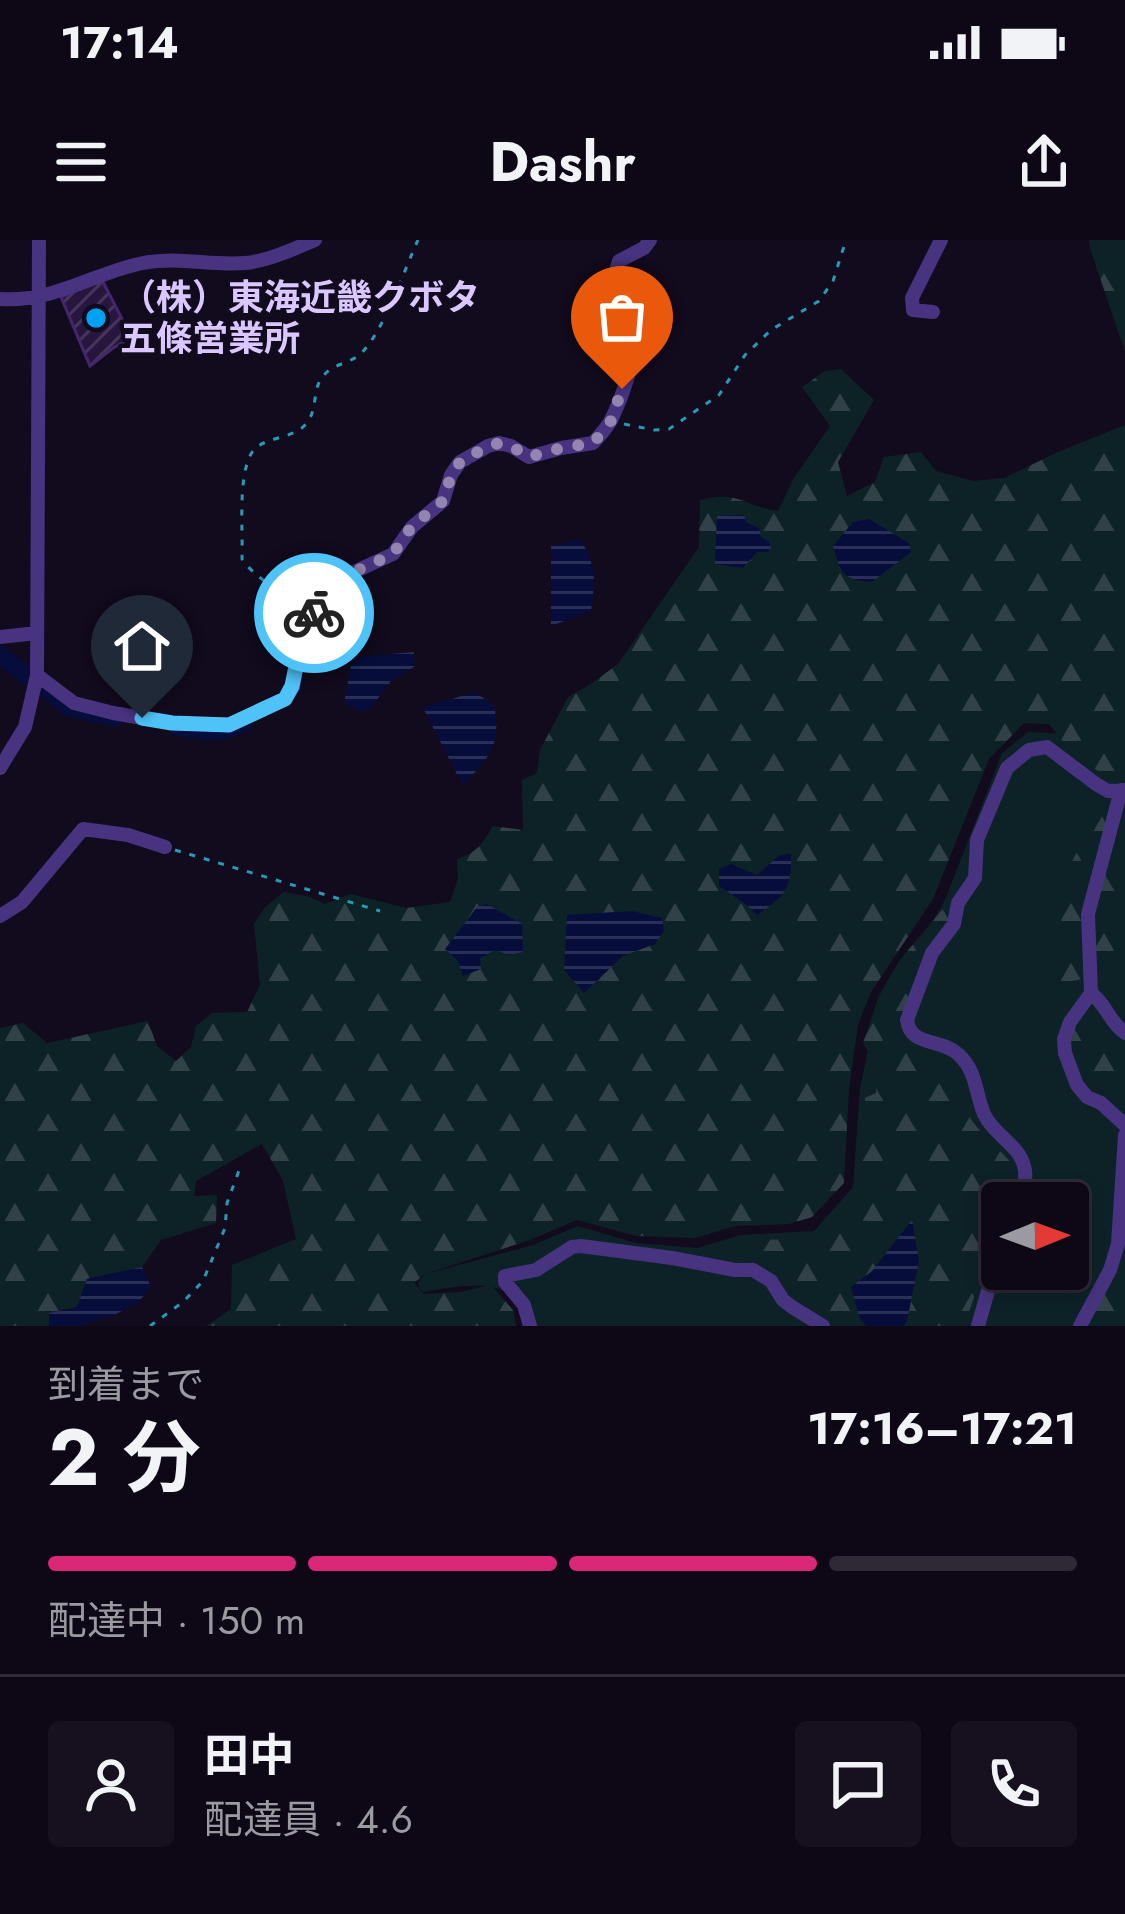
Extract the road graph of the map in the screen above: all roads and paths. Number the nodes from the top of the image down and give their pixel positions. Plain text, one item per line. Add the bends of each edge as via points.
1 (39, 240) edge
2 (315, 240) edge
3 (418, 240) edge
4 (650, 240) edge
5 (846, 240) edge
6 (941, 240) edge
7 (39, 295) junction
8 (0, 298) edge
9 (933, 312) dead end
10 (624, 424) dead end
11 (317, 607) junction
12 (37, 633) junction
13 (0, 637) edge
14 (37, 675) junction
15 (0, 768) edge
16 (1123, 790) edge
17 (165, 847) joint
18 (380, 911) dead end
19 (0, 916) edge
20 (1091, 993) junction
21 (1125, 1033) edge
22 (1125, 1126) edge
23 (1125, 1136) edge
24 (241, 1166) dead end
25 (1024, 1182) edge
26 (988, 1290) edge
27 (150, 1326) edge
28 (530, 1326) edge
29 (823, 1326) edge
30 (978, 1326) edge
31 (1080, 1326) edge

1 - 7 street
2 - 7 street via 245,263 137,264
3 - 11 path via 380,326 360,355 324,374 307,424 250,454 242,559
4 - 11 street via 619,261 614,277 635,351 610,423 593,443 529,457 500,443 472,454 451,476 443,501 393,554 343,577
5 - 10 path via 819,301 771,330 719,395 669,429
6 - 9 street via 912,298 913,310
7 - 8 street
7 - 12 street
11 - 14 street via 285,699 229,725 172,723 74,703
12 - 13 street
12 - 14 street
14 - 15 street via 25,727
16 - 20 street via 1088,914
16 - 25 street via 1096,784 1047,747 1007,768 977,841 975,878 932,953 908,1020 915,1037 962,1056 984,1114 1024,1162
17 - 18 path
17 - 19 street via 83,829 22,902
20 - 21 street
20 - 22 street via 1070,1022 1065,1053 1077,1085
23 - 31 street via 1118,1244
24 - 27 path via 202,1281
26 - 30 street
28 - 29 street via 506,1276 587,1246 762,1273 783,1300

